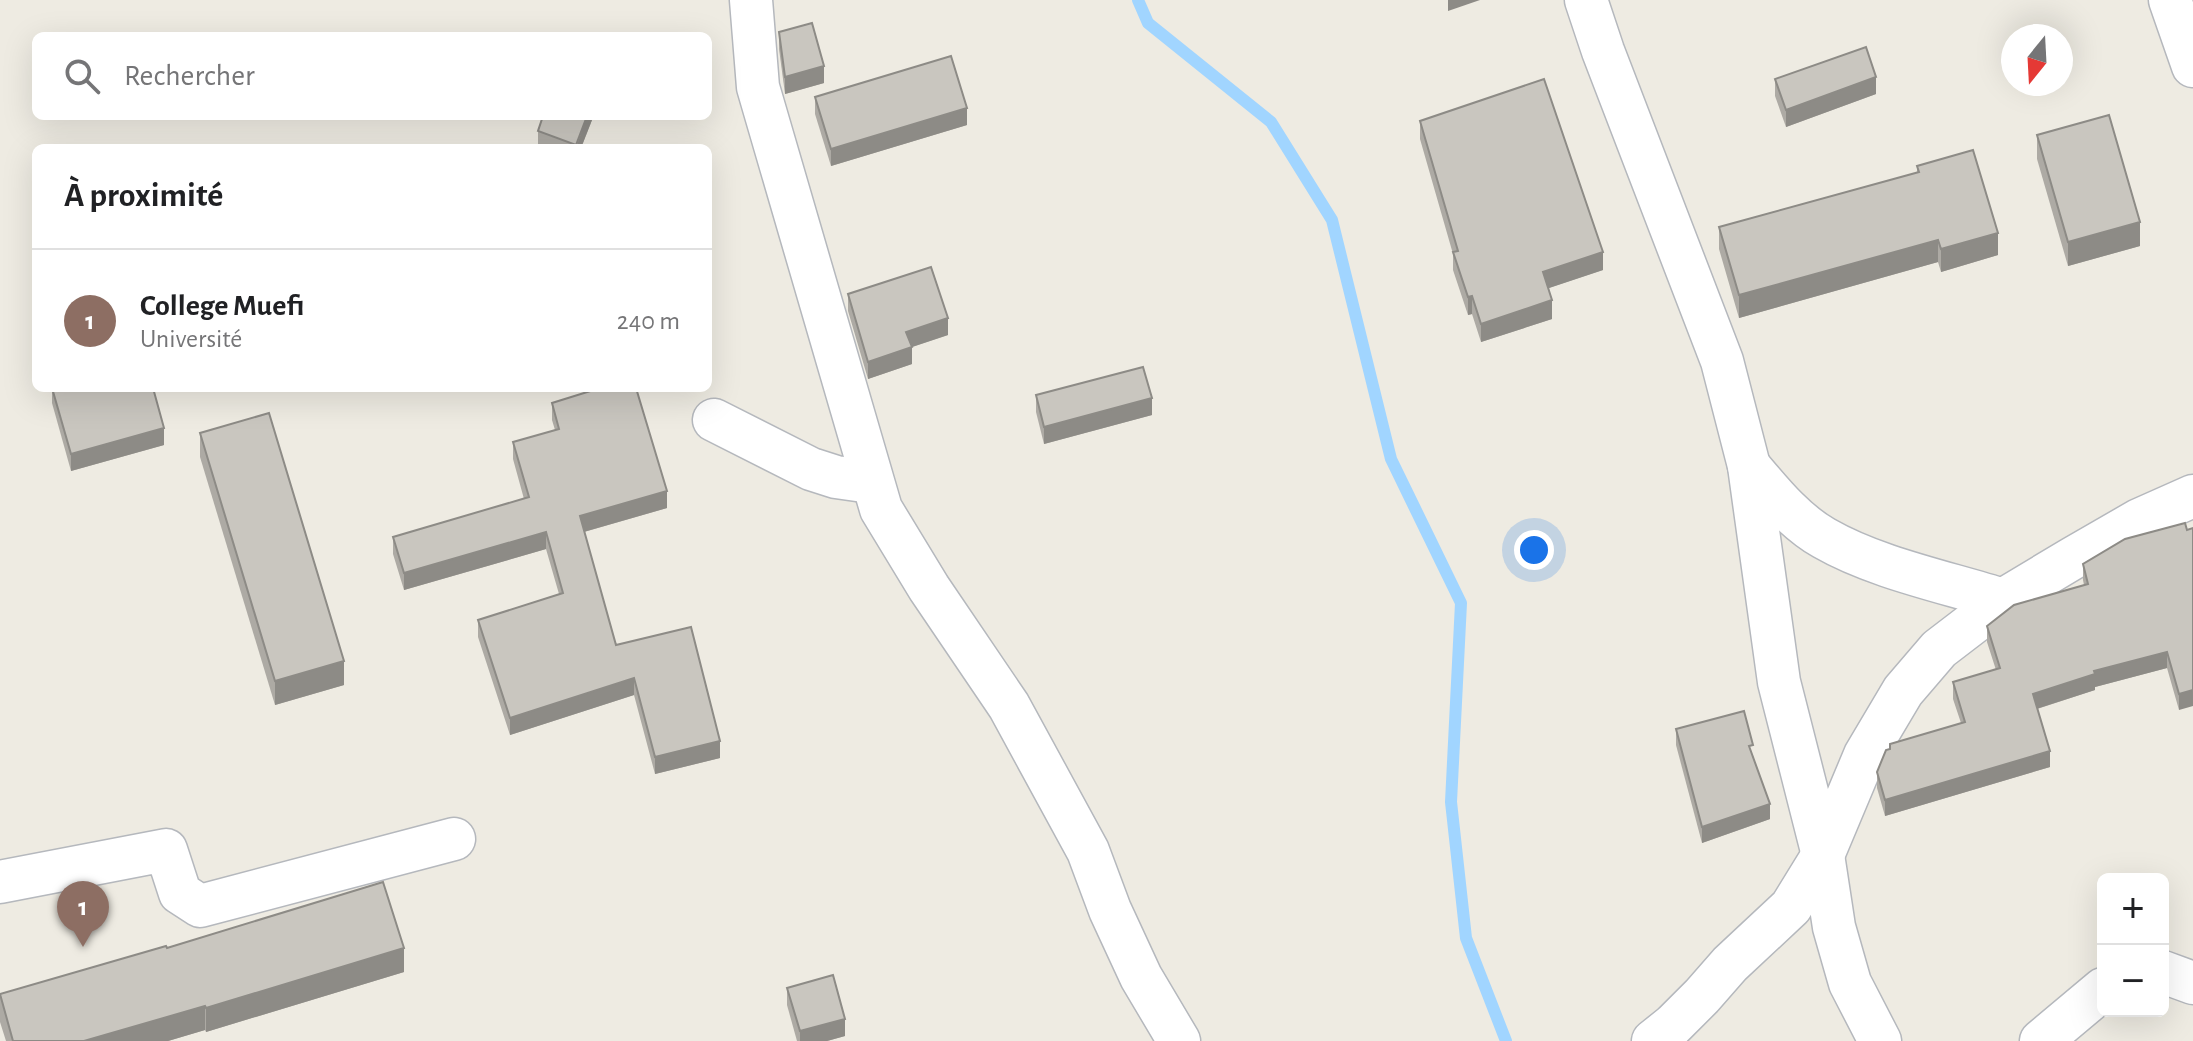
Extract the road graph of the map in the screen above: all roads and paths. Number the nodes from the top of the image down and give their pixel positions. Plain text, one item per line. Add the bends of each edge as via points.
1 (751, 0) edge
2 (1586, 0) edge
3 (2170, 0) edge
4 (2193, 66) edge
5 (714, 420) dead end
6 (1749, 466) junction
7 (871, 482) junction
8 (2193, 496) edge
9 (2003, 600) junction
10 (454, 839) dead end
11 (1823, 855) junction
12 (0, 882) edge
13 (2169, 974) edge
14 (2193, 983) edge
15 (2097, 994) edge
16 (1179, 1041) edge
17 (1653, 1041) edge
18 (1880, 1041) edge
19 (2041, 1041) edge

1 - 7 street via 758,87
2 - 6 street via 1722,361
3 - 4 street
5 - 7 street via 811,469
6 - 9 street via 1781,504 1822,537 1858,555
6 - 11 street via 1779,682
7 - 16 street via 892,531 1009,706 1088,851 1141,977
8 - 9 street via 2139,520
9 - 11 street via 1939,649 1903,691 1865,755
10 - 12 street via 200,906 180,893 166,850
11 - 17 street via 1791,907
11 - 18 street via 1834,927 1850,983
13 - 14 street
15 - 19 street

